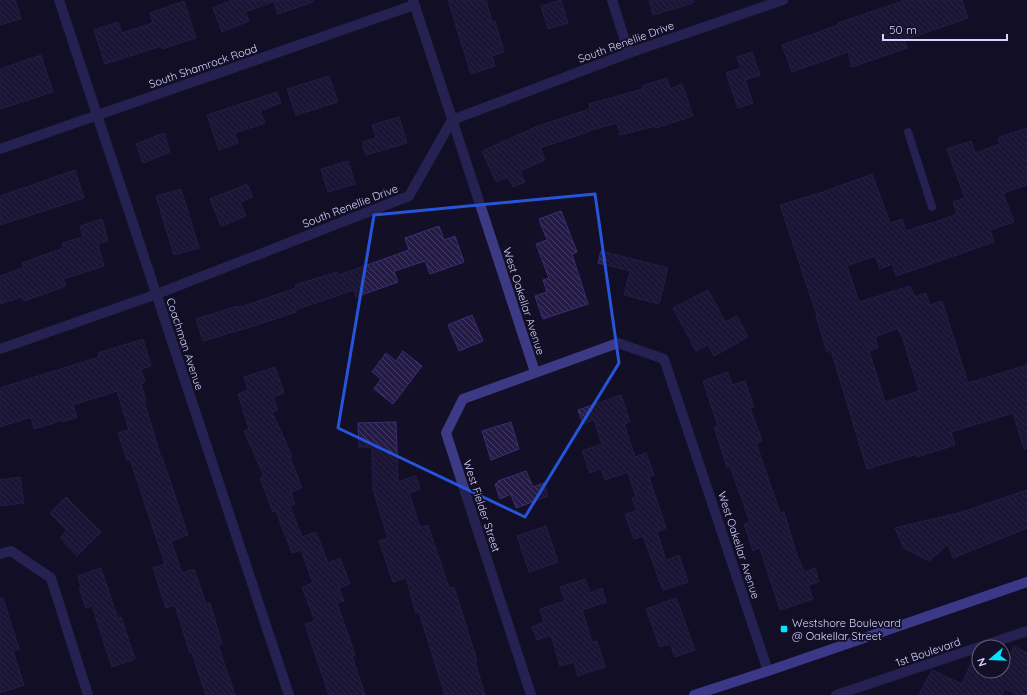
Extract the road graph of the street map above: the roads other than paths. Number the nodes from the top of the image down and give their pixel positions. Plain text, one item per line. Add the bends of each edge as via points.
1 (59, 0) edge
2 (612, 0) edge
3 (783, 0) edge
4 (413, 2) edge
5 (629, 52) junction
6 (97, 115) junction
7 (452, 120) junction
8 (908, 132) dead end
9 (0, 149) edge
10 (932, 207) dead end
11 (157, 294) junction
12 (0, 348) edge
13 (535, 372) junction
14 (0, 554) edge
15 (1027, 582) edge
16 (1027, 631) edge
17 (768, 671) junction
18 (88, 695) edge
19 (289, 695) edge
20 (531, 695) edge
21 (694, 695) edge
22 (836, 695) edge

1 - 6 street, Coachman Avenue
2 - 5 street
3 - 5 street, South Renellie Drive
4 - 6 street, South Shamrock Road
4 - 7 street, West Oakellar Avenue
5 - 7 street, South Renellie Drive
6 - 9 street, South Shamrock Road
6 - 11 street, Coachman Avenue
7 - 11 street, South Renellie Drive via 409,196
7 - 13 street, West Oakellar Avenue
8 - 10 lane
11 - 12 street, South Renellie Drive
11 - 19 street, Coachman Avenue
13 - 17 street, West Oakellar Avenue via 618,343 664,359
13 - 20 street, West Fielder Street via 463,399 446,433
14 - 18 street via 11,551 51,578
15 - 17 street
16 - 22 street, 1st Boulevard
17 - 21 street

